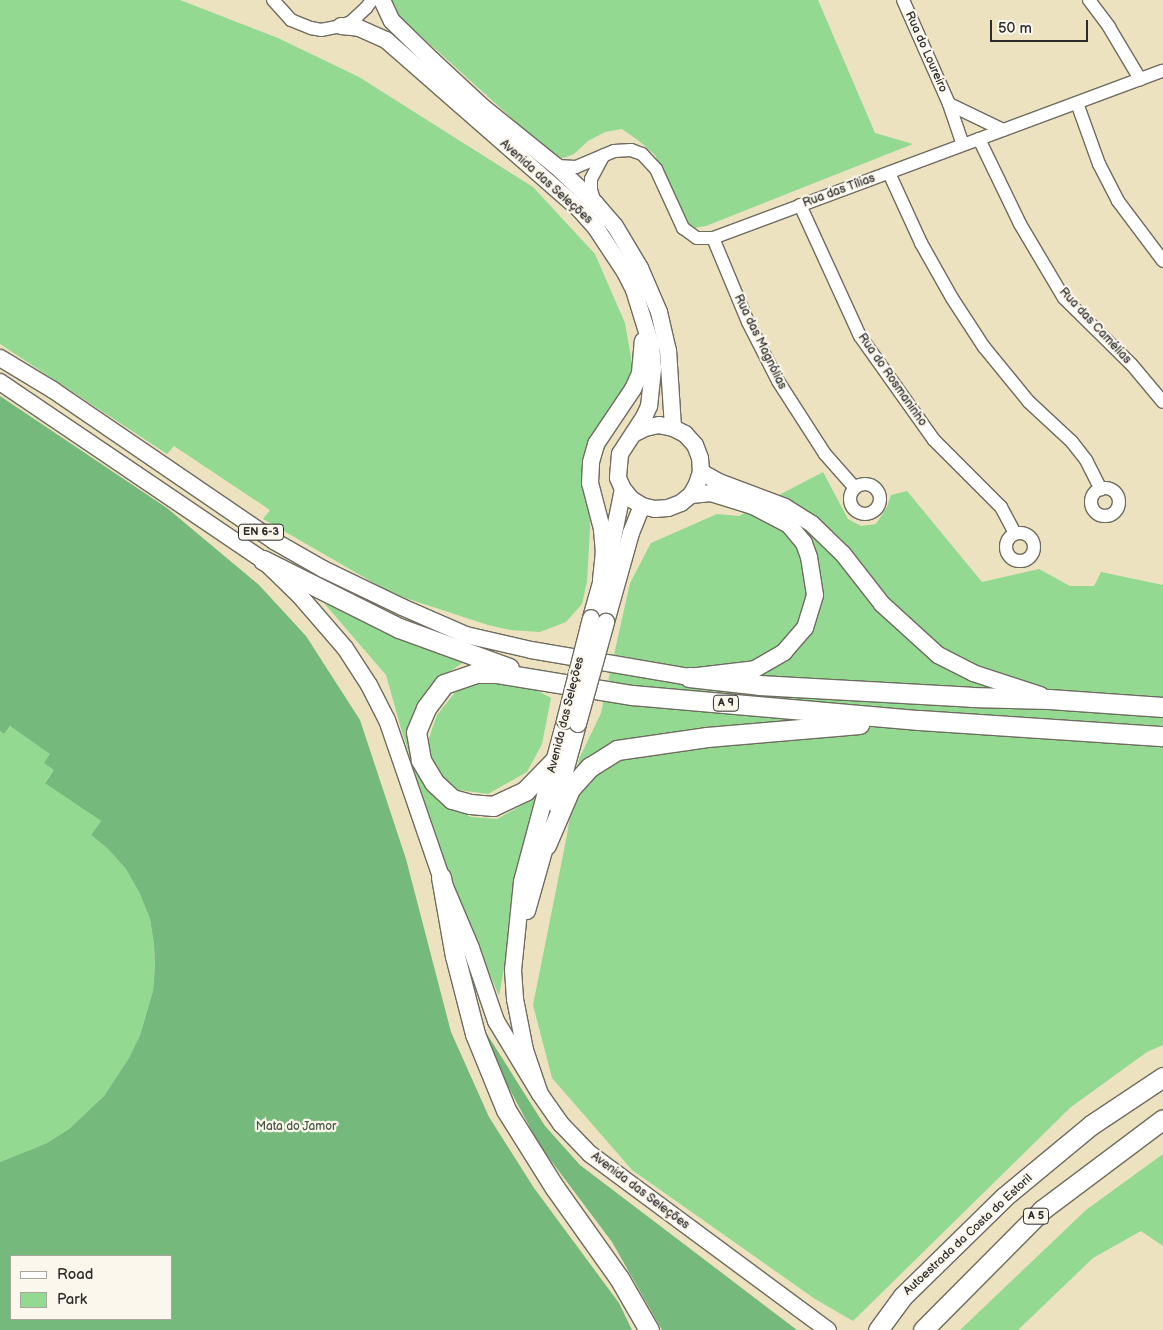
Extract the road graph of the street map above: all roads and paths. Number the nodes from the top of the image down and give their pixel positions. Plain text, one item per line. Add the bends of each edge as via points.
1 (273, 0) edge
2 (372, 0) edge
3 (382, 0) edge
4 (903, 0) edge
5 (1089, 0) edge
6 (341, 26) junction
7 (1163, 71) edge
8 (1140, 79) junction
9 (1076, 103) junction
10 (949, 104) junction
11 (1003, 130) junction
12 (978, 139) junction
13 (963, 145) junction
14 (604, 155) junction
15 (556, 166) junction
16 (889, 172) junction
17 (595, 203) junction
18 (800, 206) junction
19 (713, 238) junction
20 (1163, 261) edge
21 (645, 322) junction
22 (0, 358) edge
23 (0, 382) edge
24 (1163, 402) edge
25 (672, 428) junction
26 (633, 434) junction
27 (701, 472) junction
28 (855, 488) dead end
29 (623, 489) junction
30 (1101, 489) dead end
31 (691, 495) junction
32 (642, 506) junction
33 (1015, 533) dead end
34 (263, 560) junction
35 (322, 569) joint
36 (601, 580) junction
37 (598, 620) junction
38 (534, 677) junction
39 (689, 677) junction
40 (1049, 699) junction
41 (1163, 707) edge
42 (919, 720) junction
43 (571, 722) junction
44 (1160, 736) edge
45 (554, 761) junction
46 (546, 845) junction
47 (441, 877) junction
48 (516, 944) junction
49 (1163, 1077) edge
50 (540, 1094) junction
51 (1163, 1119) edge
52 (903, 1296) junction
53 (649, 1330) edge
54 (828, 1330) edge
55 (863, 1330) edge
56 (878, 1330) edge
57 (923, 1330) edge

1 - 6 street via 283,13 300,25 321,30
2 - 6 street via 359,16
3 - 15 main road, Avenida das Seleções via 392,21 433,61 484,108
4 - 10 street, Rua do Loureiro
5 - 8 street
6 - 21 main road, Avenida das Seleções via 359,28 386,40 580,209 625,272
7 - 8 street, Rua das Tílias
8 - 9 street, Rua das Tílias
9 - 11 street, Rua das Tílias
9 - 20 street via 1099,164 1118,200
10 - 11 street, Rua do Loureiro
10 - 13 street, Rua do Loureiro
11 - 12 street, Rua das Tílias
12 - 13 street, Rua das Tílias
12 - 24 street, Rua das Camélias via 1020,224 1064,298 1132,365
13 - 16 street, Rua das Tílias
14 - 15 street via 576,167
14 - 17 street via 591,179
14 - 19 street via 631,150 642,154 656,169 683,228 697,238
15 - 17 main road, Avenida das Seleções
16 - 18 street, Rua das Tílias
16 - 30 street via 921,243 984,347 1029,402 1072,442
17 - 25 main road, Avenida das Seleções via 615,226 652,290 668,350
18 - 19 street, Rua das Tílias
18 - 33 street, Rua do Rosmaninho via 860,336 934,440 1001,508
19 - 28 street, Rua das Magnólias via 748,322 778,381 825,454
21 - 26 main road, Avenida das Seleções via 651,345 652,390 644,417
21 - 36 main road via 640,373 633,390 596,444 591,462 590,484 602,530 604,553
22 - 35 main road, EN 6-3 via 53,390 274,541
23 - 34 main road, EN 6-3
25 - 26 main road via 652,427
25 - 27 main road via 685,434 694,445 700,458
26 - 29 main road, Avenida das Seleções via 620,454 618,478
27 - 31 main road
27 - 40 main road via 719,482 785,506 812,524 843,554 882,604 938,655 973,673
29 - 32 main road
29 - 36 main road, Avenida das Seleções
31 - 32 main road via 668,508
31 - 39 main road via 712,493 753,506 789,525 804,543 809,556 815,594 805,628 784,652 755,669
32 - 37 main road, Avenida das Seleções
34 - 38 highway, A 9 via 399,628
34 - 47 main road via 338,640 369,685 387,720
35 - 39 main road, A 9 via 466,635 531,650
36 - 37 main road, Avenida das Seleções
37 - 43 main road, Avenida das Seleções, bridge
38 - 42 highway, A 9 via 632,695
38 - 45 highway via 476,673 444,684 426,708 416,732 421,760 434,782 452,799 493,806 525,791
39 - 40 highway, A 9 via 797,687
40 - 41 highway, A 9
42 - 44 highway, A 9
42 - 46 highway via 707,737 617,750 590,767 570,789
43 - 45 main road, Avenida das Seleções
43 - 46 main road, Avenida das Seleções
45 - 48 main road, Avenida das Seleções via 522,882
46 - 48 main road, Avenida das Seleções
47 - 50 main road via 471,948 496,1021
47 - 53 highway via 455,956 475,1034 506,1110 555,1188 619,1278
48 - 50 main road, Avenida das Seleções via 513,970 515,999 525,1050
49 - 52 highway, Autoestrada da Costa do Estoril via 1091,1125 1026,1179
50 - 54 main road, Avenida das Seleções via 561,1124 590,1154
51 - 57 highway, A 5 via 1042,1210
52 - 55 highway
52 - 56 highway, Autoestrada da Costa do Estoril

